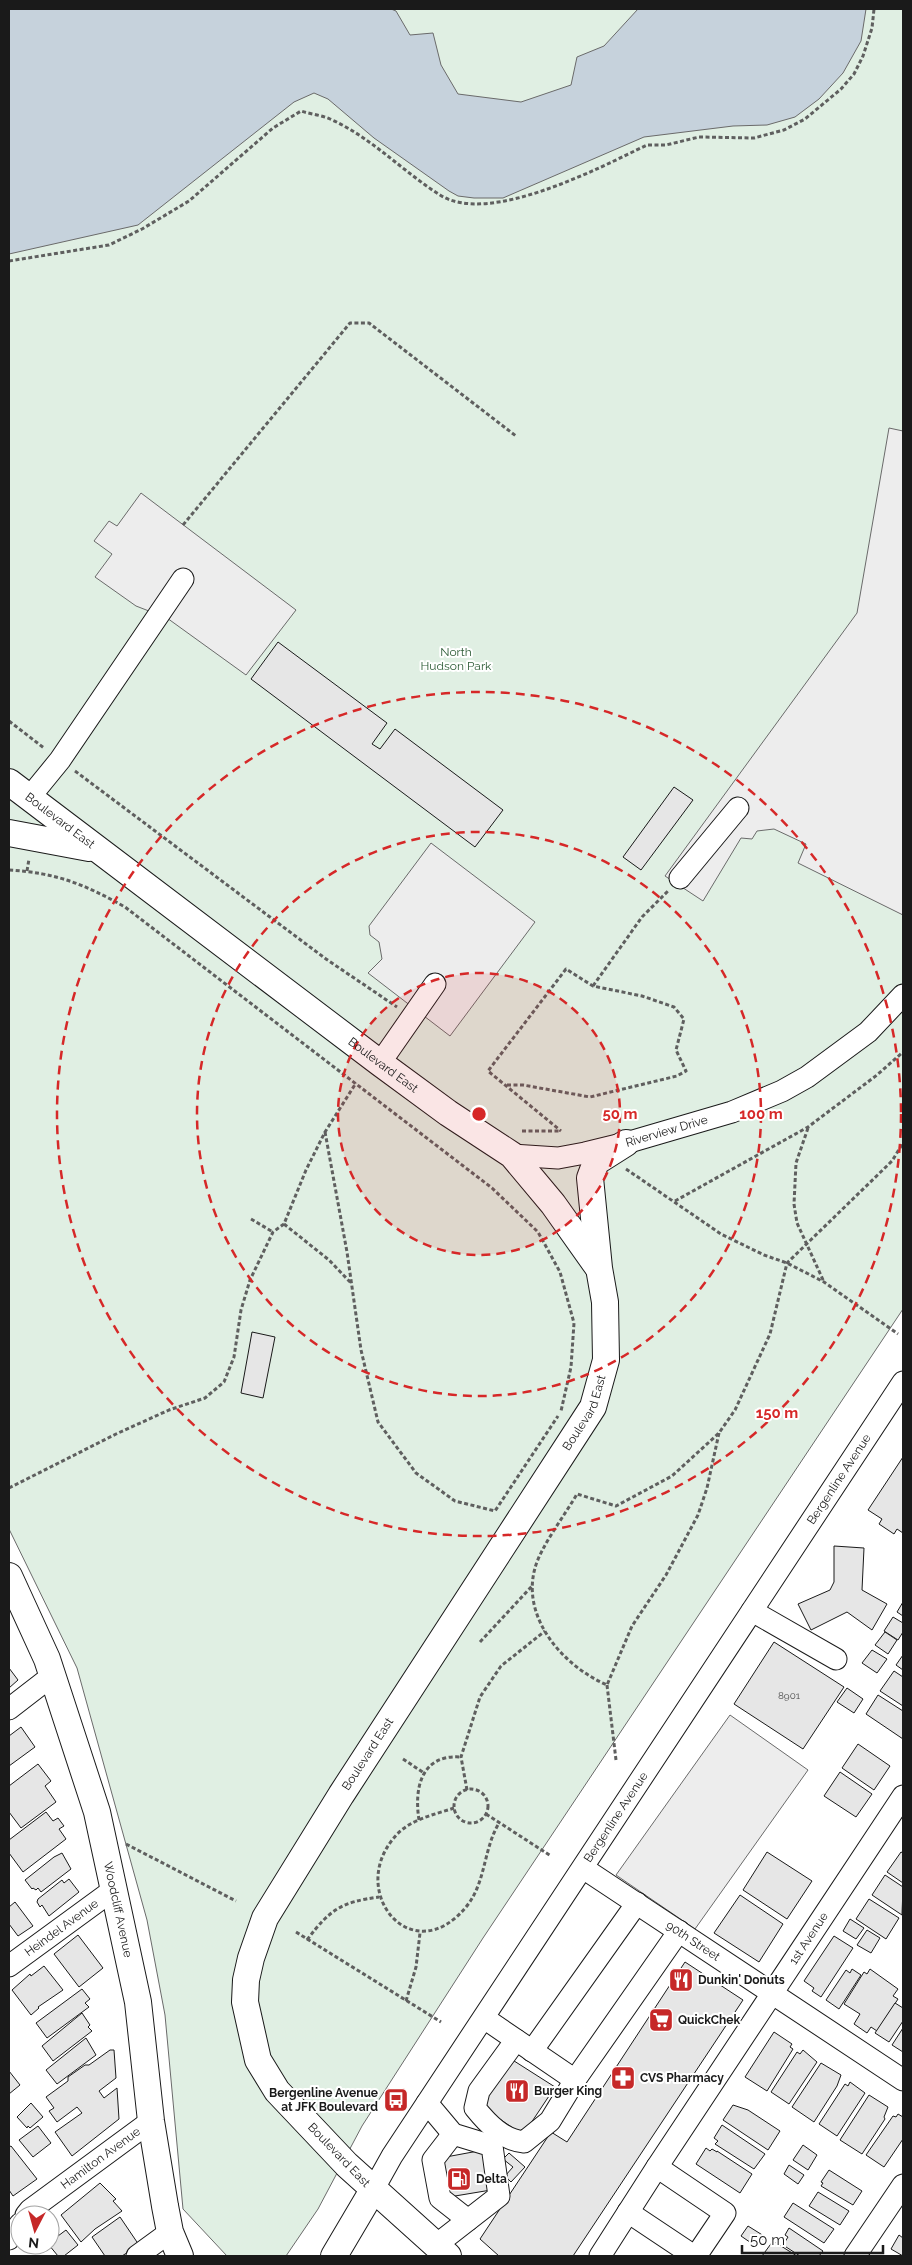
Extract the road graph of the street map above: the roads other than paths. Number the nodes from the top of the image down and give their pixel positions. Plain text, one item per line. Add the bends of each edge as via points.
1 (183, 580) dead end
2 (19, 790) edge
3 (738, 808) dead end
4 (9, 833) edge
5 (97, 849) junction
6 (680, 878) road end
7 (435, 984) dead end
8 (903, 995) edge
9 (380, 1063) junction
10 (512, 1155) junction
11 (624, 1155) junction
12 (599, 1268) junction
13 (903, 1382) edge
14 (9, 1576) edge
15 (752, 1611) junction
16 (836, 1659) dead end
17 (53, 1675) junction
18 (9, 1709) edge
19 (903, 1796) edge
20 (583, 1868) junction
21 (113, 1890) junction
22 (637, 1904) junction
23 (679, 1931) junction
24 (9, 1966) edge
25 (772, 1992) junction
26 (484, 2018) junction
27 (524, 2045) junction
28 (575, 2080) junction
29 (903, 2080) edge
30 (427, 2103) junction
31 (151, 2121) junction
32 (453, 2134) junction
33 (657, 2167) junction
34 (903, 2184) edge
35 (373, 2190) junction
36 (37, 2205) edge
37 (628, 2212) junction
38 (468, 2220) junction
39 (170, 2232) junction
40 (442, 2251) edge
41 (137, 2256) edge
42 (180, 2256) edge
43 (334, 2256) edge
44 (600, 2256) edge
45 (695, 2256) edge
46 (855, 2256) edge

1 - 2 street via 60,760
2 - 5 main road, Boulevard East
3 - 6 street
4 - 5 main road
5 - 9 main road, Boulevard East
7 - 9 street
8 - 11 street, Riverview Drive via 868,1032 807,1077 782,1091
9 - 10 main road, Boulevard East
10 - 11 street, Riverview Drive via 558,1158
10 - 12 main road, Boulevard East via 553,1204
11 - 12 main road via 596,1162 591,1175
12 - 35 main road, Boulevard East via 606,1302 606,1360 594,1407 340,1795 265,1918 251,1958 245,2002 258,2060 277,2091
13 - 15 street, Bergenline Avenue
14 - 17 main road, Woodcliff Avenue
15 - 16 street
15 - 20 street, Bergenline Avenue
17 - 18 street
17 - 21 main road, Woodcliff Avenue via 97,1812
19 - 25 street, 1st Avenue
20 - 22 street, 90th Street
20 - 26 street, Bergenline Avenue
21 - 24 street, Heindel Avenue
21 - 31 main road, Woodcliff Avenue via 138,2002
22 - 23 street, 90th Street
22 - 27 street
23 - 25 street, 90th Street
23 - 28 street
25 - 29 street, 90th Street
25 - 33 street, 1st Avenue
26 - 27 street
26 - 30 street, Bergenline Avenue
27 - 28 street
27 - 28 street via 479,2091 475,2108 489,2125 514,2141 524,2142 550,2121
30 - 32 street
30 - 35 street, Bergenline Avenue
31 - 36 street, Hamilton Avenue
31 - 39 main road, Woodcliff Avenue
32 - 38 street via 433,2160 440,2198
32 - 38 street via 492,2146 499,2196
33 - 37 street, 1st Avenue
33 - 45 street via 725,2213
34 - 46 street
35 - 40 main road, Boulevard East
35 - 43 main road, Bergenline Avenue
37 - 44 street, 1st Avenue
37 - 45 street
38 - 40 street
39 - 41 street
39 - 42 main road, Woodcliff Avenue

